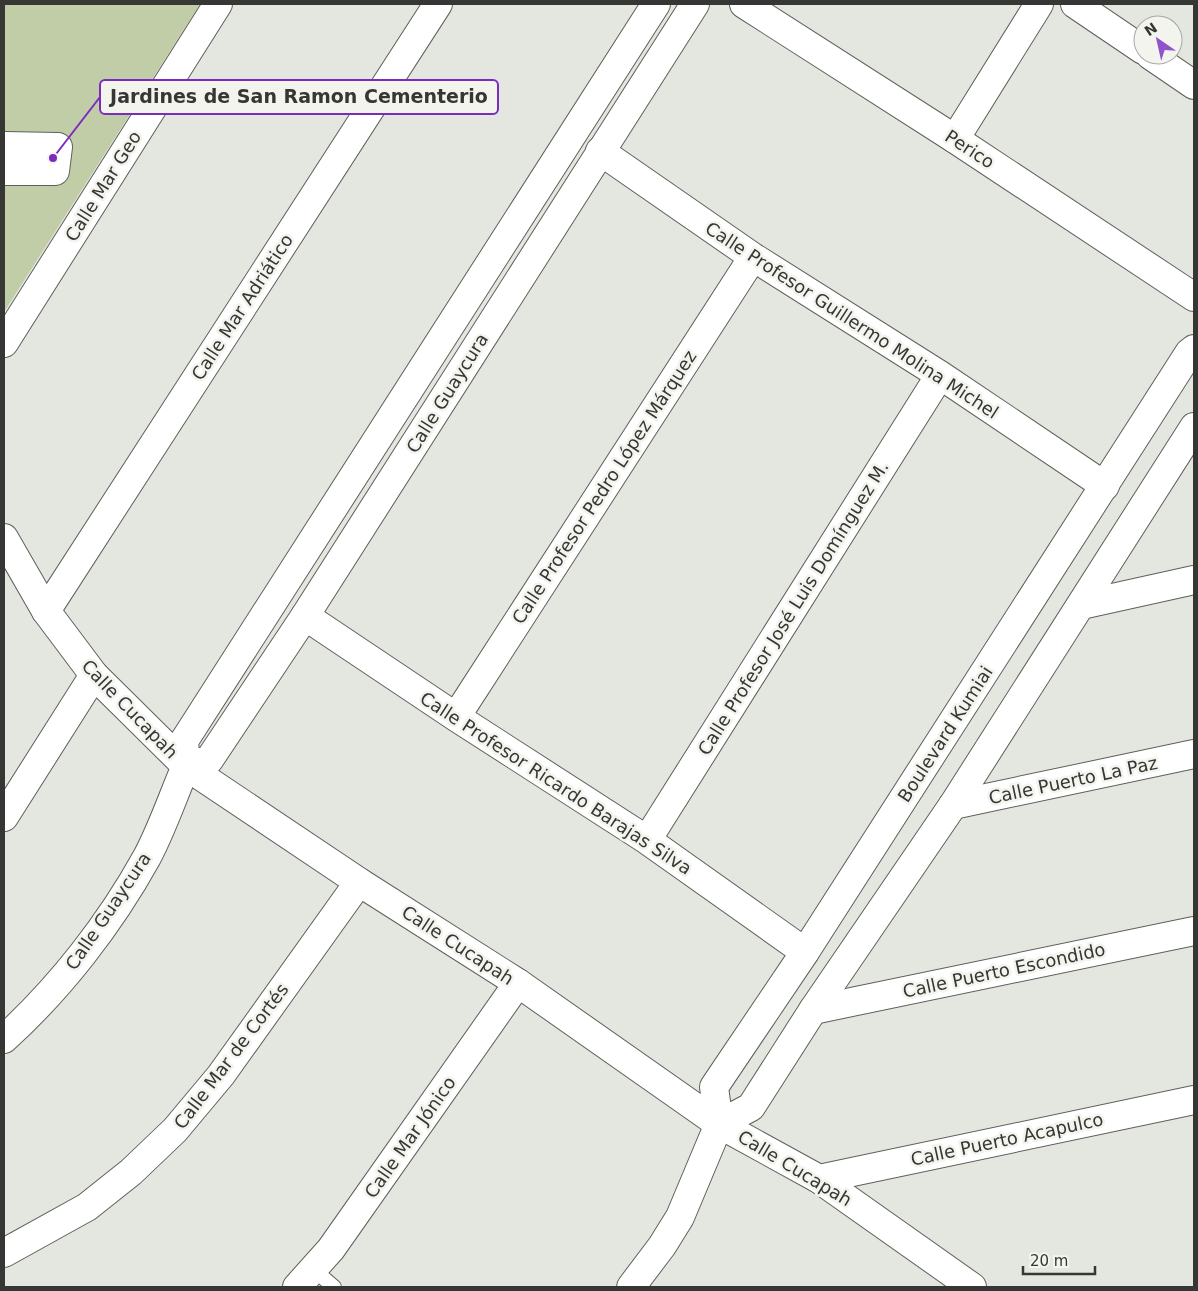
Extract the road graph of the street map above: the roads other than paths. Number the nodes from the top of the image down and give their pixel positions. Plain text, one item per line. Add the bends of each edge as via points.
1 (218, 4) edge
2 (438, 4) edge
3 (656, 4) edge
4 (695, 4) edge
5 (744, 4) edge
6 (1039, 4) edge
7 (1075, 4) edge
8 (1133, 43) edge
9 (1165, 65) edge
10 (1194, 85) edge
11 (955, 139) junction
12 (4, 146) edge
13 (600, 151) junction
14 (4, 171) edge
15 (753, 257) junction
16 (1194, 297) edge
17 (4, 343) edge
18 (1194, 349) edge
19 (940, 375) junction
20 (1194, 427) edge
21 (1105, 486) junction
22 (4, 538) edge
23 (1194, 580) edge
24 (1081, 605) junction
25 (46, 611) junction
26 (305, 616) junction
27 (94, 675) junction
28 (456, 717) junction
29 (1194, 754) edge
30 (186, 766) junction
31 (952, 805) junction
32 (4, 817) edge
33 (647, 840) junction
34 (359, 882) junction
35 (1194, 931) edge
36 (805, 952) junction
37 (518, 983) junction
38 (813, 1010) junction
39 (4, 1039) edge
40 (1194, 1100) edge
41 (720, 1124) junction
42 (819, 1179) junction
43 (4, 1253) edge
44 (305, 1278) edge
45 (334, 1287) edge
46 (631, 1287) edge
47 (972, 1287) edge

1 - 17 street, Calle Mar Geo
2 - 25 street, Calle Mar Adriático
3 - 30 street, Calle Guaycura via 184,741
4 - 13 street, Calle Guaycura
5 - 11 street, Perico
6 - 11 street
7 - 8 street
9 - 10 street
11 - 16 street, Perico
12 - 14 street via 58,147 55,171
13 - 15 street, Calle Profesor Guillermo Molina Michel
13 - 26 street, Calle Guaycura
15 - 19 street, Calle Profesor Guillermo Molina Michel
15 - 28 street, Calle Profesor Pedro López Márquez
18 - 21 street, Boulevard Kumiai via 1188,353
19 - 21 street, Calle Profesor Guillermo Molina Michel
19 - 33 street, Calle Profesor José Luis Domínguez M.
20 - 24 street
21 - 36 street, Boulevard Kumiai
22 - 25 street, Calle Cucapah
23 - 24 street
24 - 31 street
25 - 27 street, Calle Cucapah
26 - 28 street, Calle Profesor Ricardo Barajas Silva
26 - 30 street, Calle Guaycura via 209,760
27 - 30 street, Calle Cucapah
27 - 32 street
28 - 33 street, Calle Profesor Ricardo Barajas Silva
29 - 31 street, Calle Puerto La Paz
30 - 34 street, Calle Cucapah
30 - 39 street, Calle Guaycura via 147,857 108,918 70,970
31 - 38 street
33 - 36 street, Calle Profesor Ricardo Barajas Silva
34 - 37 street, Calle Cucapah
34 - 43 street, Calle Mar de Cortés via 221,1075 175,1130 87,1207
35 - 38 street, Calle Puerto Escondido
36 - 41 street, Boulevard Kumiai via 714,1087
37 - 41 street, Calle Cucapah
37 - 44 street, Calle Mar Jónico via 331,1249
38 - 41 street via 751,1107
40 - 42 street, Calle Puerto Acapulco
41 - 42 street, Calle Cucapah
41 - 46 street via 680,1217
42 - 47 street, Calle Cucapah
44 - 45 lane

